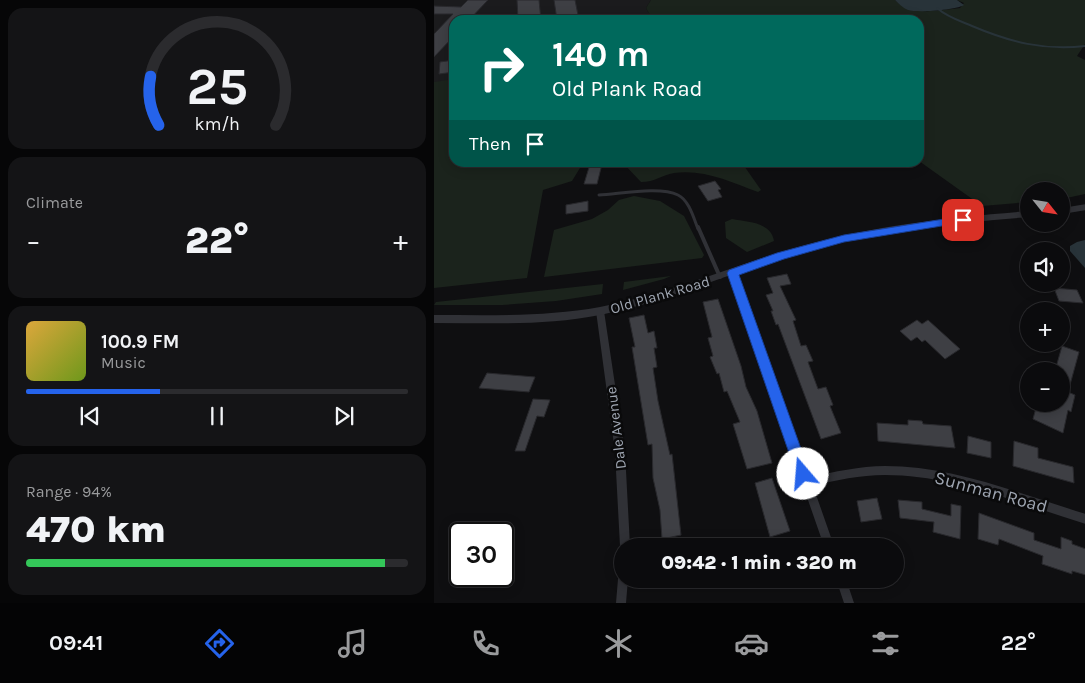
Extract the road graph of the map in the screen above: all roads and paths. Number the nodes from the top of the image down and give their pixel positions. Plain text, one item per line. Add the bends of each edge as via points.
1 (599, 195) dead end
2 (1085, 207) edge
3 (1070, 210) edge
4 (1020, 215) edge
5 (733, 273) junction
6 (720, 277) junction
7 (600, 311) junction
8 (434, 319) edge
9 (806, 483) junction
10 (1085, 520) edge
11 (625, 538) edge
12 (826, 538) edge
13 (622, 588) edge
14 (843, 588) edge
15 (621, 603) edge
16 (849, 603) edge

1 - 6 lane via 658,191 679,195 688,206
2 - 3 street
4 - 5 street, Old Plank Road via 930,224 853,237 800,250
5 - 6 street, Old Plank Road
5 - 9 street
6 - 7 street, Old Plank Road via 678,292
7 - 8 street, Old Plank Road via 501,320
7 - 11 street, Dale Avenue via 620,452
9 - 10 street, Sunman Road via 837,475 878,471 916,473 984,487
9 - 12 street
13 - 15 street
14 - 16 street

